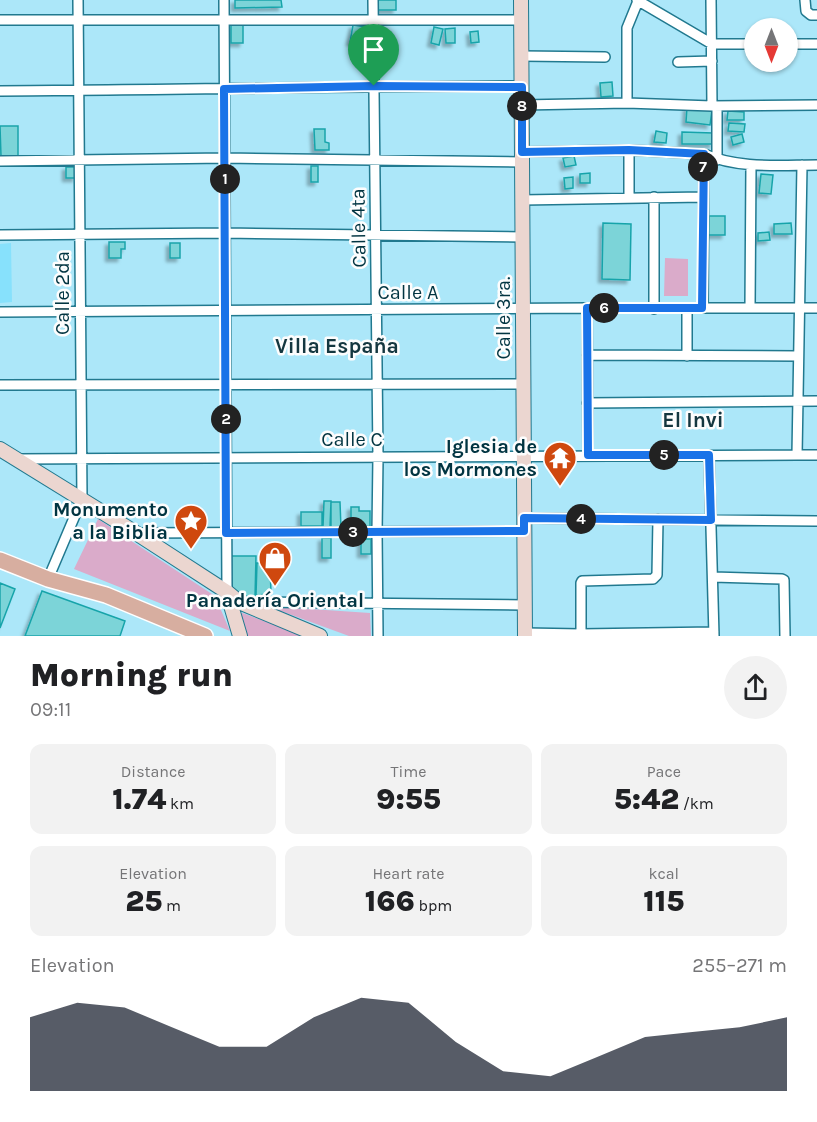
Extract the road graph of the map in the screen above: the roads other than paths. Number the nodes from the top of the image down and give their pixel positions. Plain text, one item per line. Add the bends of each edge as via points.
1 (78, 0) edge
2 (224, 0) edge
3 (374, 0) edge
4 (521, 0) edge
5 (638, 0) edge
6 (711, 0) edge
7 (805, 0) edge
8 (817, 15) edge
9 (0, 20) edge
10 (79, 20) junction
11 (224, 20) junction
12 (374, 20) junction
13 (522, 20) junction
14 (711, 44) junction
15 (744, 44) edge
16 (798, 44) edge
17 (817, 44) edge
18 (522, 56) junction
19 (605, 57) dead end
20 (712, 61) junction
21 (678, 62) dead end
22 (374, 86) junction
23 (522, 87) junction
24 (224, 89) junction
25 (0, 90) edge
26 (78, 90) junction
27 (627, 103) junction
28 (522, 105) junction
29 (817, 105) edge
30 (715, 106) junction
31 (629, 150) junction
32 (704, 154) junction
33 (522, 157) junction
34 (225, 158) junction
35 (80, 160) junction
36 (717, 160) junction
37 (0, 161) edge
38 (375, 161) junction
39 (752, 165) junction
40 (802, 165) junction
41 (817, 165) edge
42 (629, 197) junction
43 (654, 197) junction
44 (703, 197) junction
45 (522, 200) junction
46 (225, 232) junction
47 (80, 234) junction
48 (0, 235) edge
49 (376, 236) junction
50 (523, 237) junction
51 (587, 308) junction
52 (687, 308) junction
53 (702, 308) junction
54 (750, 308) junction
55 (799, 308) junction
56 (817, 308) edge
57 (523, 309) junction
58 (654, 309) junction
59 (376, 310) junction
60 (225, 311) junction
61 (0, 312) edge
62 (80, 312) junction
63 (586, 355) junction
64 (687, 356) junction
65 (798, 356) junction
66 (226, 384) junction
67 (377, 384) junction
68 (523, 384) junction
69 (0, 385) edge
70 (81, 385) junction
71 (798, 401) junction
72 (817, 401) edge
73 (587, 403) junction
74 (0, 449) edge
75 (588, 455) junction
76 (709, 455) junction
77 (797, 455) junction
78 (817, 455) edge
79 (524, 456) junction
80 (378, 457) junction
81 (82, 458) junction
82 (226, 458) junction
83 (16, 459) junction
84 (82, 500) junction
85 (658, 519) junction
86 (711, 520) junction
87 (817, 521) edge
88 (524, 524) junction
89 (377, 532) junction
90 (136, 533) junction
91 (226, 533) junction
92 (0, 560) edge
93 (713, 577) junction
94 (48, 579) junction
95 (227, 592) junction
96 (239, 602) junction
97 (377, 603) junction
98 (524, 605) junction
99 (581, 634) junction
100 (714, 634) edge
101 (525, 635) edge
102 (205, 636) edge
103 (240, 636) edge
104 (320, 636) edge
105 (378, 636) edge
106 (785, 636) edge

1 - 10 street, Calle 2da
2 - 11 street
3 - 12 street, Calle 4ta
4 - 13 main road, Calle 3ra.
5 - 14 street
5 - 27 street via 627,28
6 - 14 street
7 - 8 street via 806,11
9 - 10 street
10 - 11 street
10 - 26 street, Calle 2da
11 - 12 street
11 - 24 street
12 - 13 street
12 - 22 street, Calle 4ta
13 - 18 main road, Calle 3ra.
14 - 15 street
14 - 20 street
16 - 17 street
18 - 19 street
18 - 23 main road, Calle 3ra.
20 - 21 street
20 - 30 street
22 - 23 street
22 - 24 street
22 - 38 street, Calle 4ta
23 - 28 main road, Calle 3ra.
24 - 26 street
24 - 34 street
25 - 26 street
26 - 35 street, Calle 2da
27 - 28 street
27 - 30 street
28 - 33 main road, Calle 3ra.
29 - 30 street
30 - 36 street
31 - 32 street
31 - 33 street
31 - 42 street
32 - 36 street
32 - 44 street
33 - 38 street
33 - 45 main road, Calle 3ra.
34 - 35 street
34 - 38 street
34 - 46 street
35 - 37 street
35 - 47 street, Calle 2da
36 - 39 street
38 - 49 street, Calle 4ta
39 - 40 street
39 - 54 street
40 - 41 street
40 - 55 street
42 - 43 street
42 - 45 street
43 - 44 street
43 - 58 street
44 - 53 street
45 - 50 main road, Calle 3ra.
46 - 47 street
46 - 49 street
46 - 60 street
47 - 48 street
47 - 62 street, Calle 2da
49 - 50 street
49 - 59 street, Calle 4ta
50 - 57 main road, Calle 3ra.
51 - 57 street, Calle A
51 - 58 street, Calle A
51 - 63 street
52 - 53 street, Calle A
52 - 58 street, Calle A
52 - 64 street
53 - 54 street, Calle A
54 - 55 street, Calle A
55 - 56 street, Calle A
55 - 65 street
57 - 59 street, Calle A
57 - 68 main road, Calle 3ra.
59 - 60 street, Calle A
59 - 67 street, Calle 4ta
60 - 62 street, Calle A
60 - 66 street
61 - 62 street, Calle A
62 - 70 street, Calle 2da
63 - 64 street
63 - 73 street
64 - 65 street
65 - 71 street
66 - 67 street
66 - 70 street
66 - 82 street
67 - 68 street
67 - 80 street, Calle 4ta
68 - 79 main road, Calle 3ra.
69 - 70 street
70 - 81 street, Calle 2da
71 - 72 street
71 - 73 street
71 - 77 street
73 - 75 street
74 - 83 main road
75 - 76 street, Calle C
75 - 79 street, Calle C
76 - 77 street, Calle C
76 - 86 street
77 - 78 street, Calle C
79 - 80 street, Calle C
79 - 88 main road, Calle 3ra.
80 - 82 street, Calle C
80 - 89 street, Calle 4ta
81 - 82 street, Calle C
81 - 83 street, Calle C
81 - 84 street, Calle 2da
82 - 91 street
83 - 84 main road
84 - 90 main road
84 - 94 street, Calle 2da
85 - 86 street
85 - 88 street
85 - 99 street via 656,578 582,581
86 - 87 street
86 - 93 street
88 - 89 street
88 - 98 main road, Calle 3ra.
89 - 91 street
89 - 97 street, Calle 4ta
90 - 91 street
90 - 95 main road
91 - 95 street
92 - 94 main road
93 - 100 street
93 - 106 street via 784,580
94 - 102 main road via 106,596
95 - 96 main road
95 - 103 main road
96 - 97 street
96 - 104 main road
97 - 98 street
97 - 105 street, Calle 4ta
98 - 101 main road, Calle 3ra.
99 - 100 street
99 - 101 street

